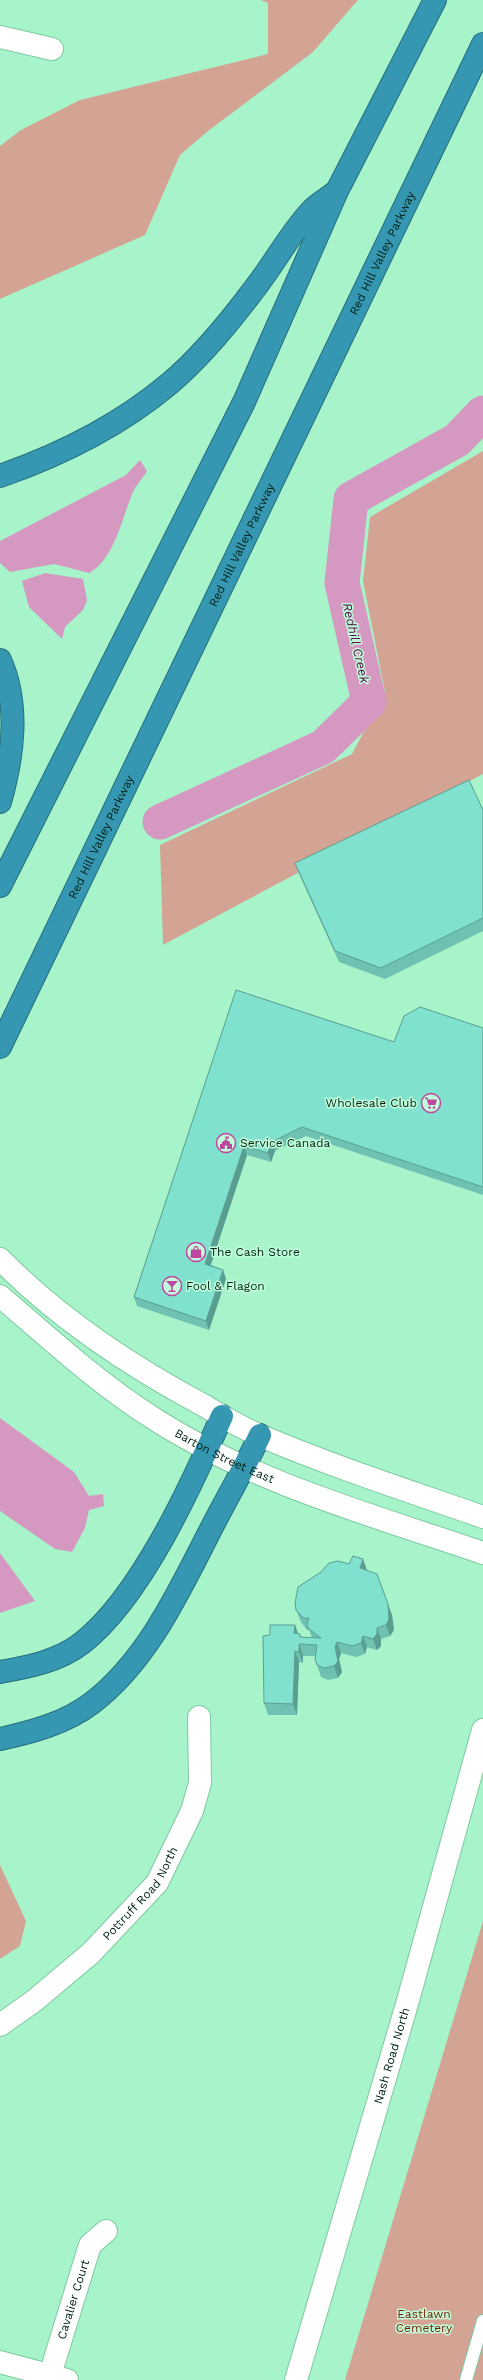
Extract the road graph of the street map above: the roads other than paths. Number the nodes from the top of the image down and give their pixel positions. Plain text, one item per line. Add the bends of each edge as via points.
1 (434, 0) edge
2 (0, 37) edge
3 (483, 44) edge
4 (52, 49) dead end
5 (337, 191) junction
6 (0, 476) edge
7 (0, 660) edge
8 (0, 802) edge
9 (0, 886) edge
10 (0, 1047) edge
11 (1, 1260) edge
12 (0, 1296) edge
13 (222, 1416) junction
14 (260, 1435) junction
15 (208, 1448) junction
16 (245, 1468) junction
17 (483, 1517) edge
18 (483, 1553) edge
19 (0, 1672) edge
20 (199, 1717) dead end
21 (483, 1730) edge
22 (0, 1739) edge
23 (0, 2025) edge
24 (106, 2231) dead end
25 (483, 2321) edge
26 (0, 2362) edge
27 (58, 2377) edge
28 (296, 2380) edge
29 (466, 2380) edge

1 - 5 highway
2 - 4 main road
3 - 10 highway, Red Hill Valley Parkway
5 - 6 highway via 311,211 243,304 213,340 169,384 81,442
5 - 9 highway via 244,402
7 - 8 highway via 6,674 13,715 12,746
11 - 13 main road via 101,1344 159,1382
12 - 15 main road, Barton Street East via 87,1369 156,1420
13 - 14 main road
13 - 15 highway
14 - 16 highway
14 - 17 main road via 319,1459
15 - 16 main road, Barton Street East
15 - 19 highway via 158,1546 127,1594 104,1623 82,1643 55,1658 27,1668
16 - 18 main road, Barton Street East via 283,1484
16 - 22 highway via 175,1600 140,1653 116,1683 91,1704 62,1720 34,1732
20 - 23 main road, Pottruff Road North via 200,1783 192,1811 157,1883 91,1953 34,2001
21 - 28 main road, Nash Road North via 407,2004
24 - 27 main road, Cavalier Court via 90,2245
25 - 29 lane
26 - 27 main road

